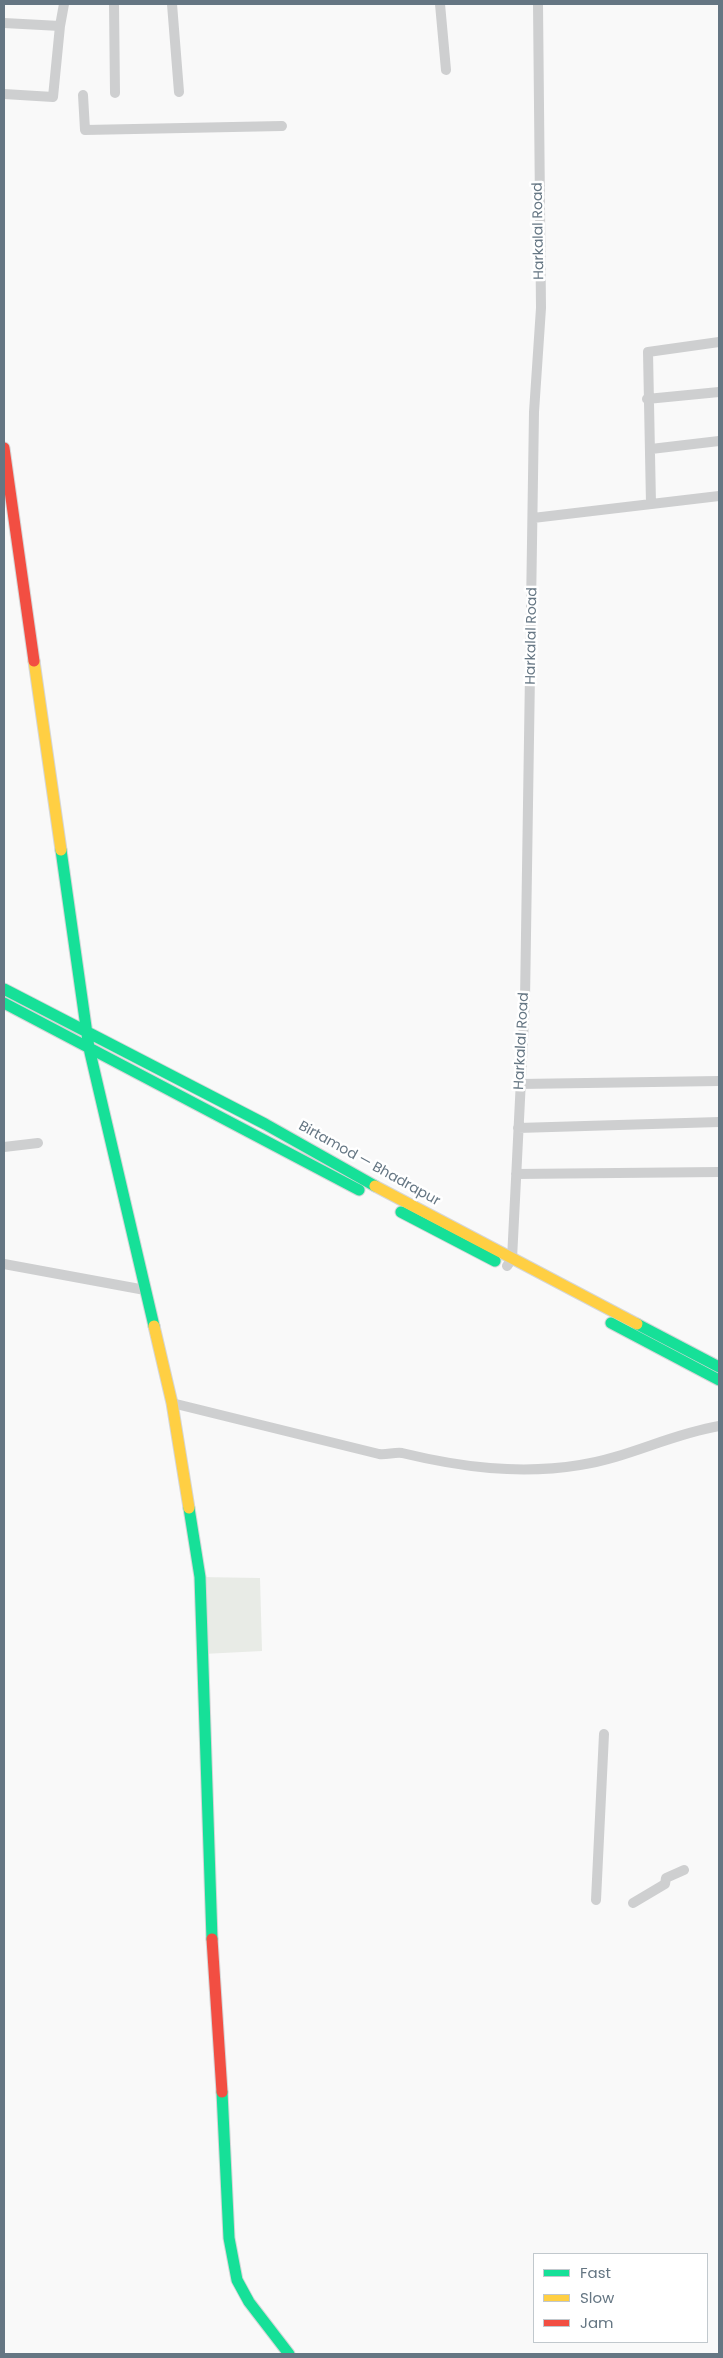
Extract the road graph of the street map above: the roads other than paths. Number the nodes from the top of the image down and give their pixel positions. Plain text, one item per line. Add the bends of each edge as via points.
1 (64, 4) edge
2 (114, 4) edge
3 (172, 4) edge
4 (440, 4) edge
5 (538, 4) edge
6 (4, 23) edge
7 (60, 26) junction
8 (446, 70) dead end
9 (179, 92) dead end
10 (115, 93) dead end
11 (4, 94) edge
12 (83, 95) dead end
13 (282, 126) dead end
14 (719, 342) edge
15 (719, 392) edge
16 (647, 399) junction
17 (719, 441) edge
18 (4, 448) edge
19 (651, 449) junction
20 (719, 496) edge
21 (651, 504) junction
22 (533, 518) junction
23 (4, 989) edge
24 (4, 1003) edge
25 (88, 1034) junction
26 (89, 1048) junction
27 (719, 1081) edge
28 (520, 1084) junction
29 (719, 1122) edge
30 (518, 1128) junction
31 (38, 1143) dead end
32 (4, 1147) edge
33 (719, 1172) edge
34 (516, 1174) junction
35 (361, 1185) junction
36 (509, 1263) junction
37 (4, 1264) edge
38 (145, 1290) junction
39 (719, 1367) edge
40 (719, 1380) edge
41 (172, 1403) junction
42 (719, 1426) edge
43 (604, 1734) dead end
44 (684, 1870) dead end
45 (596, 1900) dead end
46 (634, 1902) dead end
47 (289, 2354) edge

1 - 7 street
2 - 10 street
3 - 9 street
4 - 8 street
5 - 22 street, Harkalal Road via 541,308 534,412
6 - 7 street
7 - 11 street via 53,97
12 - 13 street via 85,130
14 - 16 street via 648,352
15 - 16 street
16 - 19 street
17 - 19 street
18 - 25 street
19 - 21 street
20 - 21 street
21 - 22 street
22 - 28 street, Harkalal Road via 528,898
23 - 25 street, Birtamod — Bhadrapur
24 - 26 street, Birtamod — Bhadrapur
25 - 26 street
25 - 35 street, Birtamod — Bhadrapur via 265,1124
26 - 35 street, Birtamod — Bhadrapur
26 - 38 street
27 - 28 street
28 - 30 street, Harkalal Road
29 - 30 street
30 - 34 street, Harkalal Road
31 - 32 street
33 - 34 street
34 - 36 street, Harkalal Road
35 - 36 street, Birtamod — Bhadrapur
36 - 39 street, Birtamod — Bhadrapur
36 - 40 street, Birtamod — Bhadrapur
37 - 38 street
38 - 41 street
41 - 42 street via 379,1454 400,1453 486,1470 580,1465
41 - 47 street via 200,1577 212,1951 226,2143 229,2238 237,2280
43 - 45 street
44 - 46 street via 666,1878 664,1884

